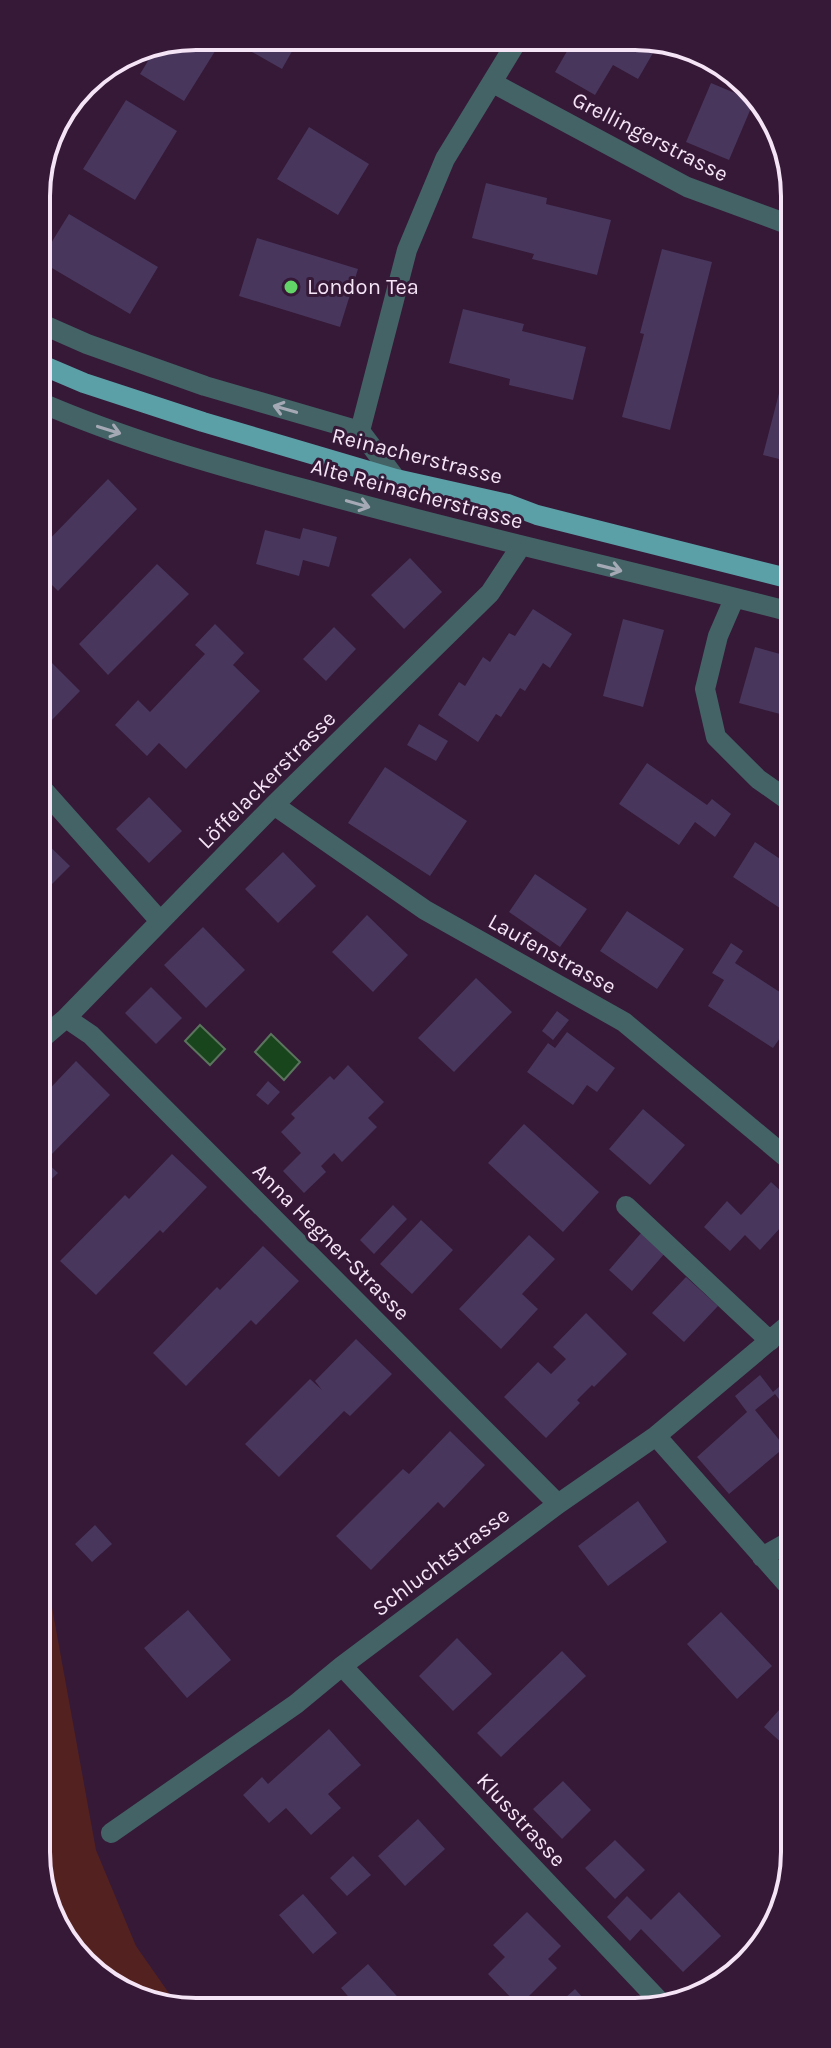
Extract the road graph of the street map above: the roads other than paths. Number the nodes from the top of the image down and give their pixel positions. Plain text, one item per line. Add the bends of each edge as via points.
1 (512, 50) edge
2 (493, 83) junction
3 (781, 222) edge
4 (50, 328) edge
5 (50, 369) edge
6 (50, 407) edge
7 (360, 431) junction
8 (396, 479) junction
9 (521, 546) junction
10 (781, 576) edge
11 (734, 599) junction
12 (781, 610) edge
13 (781, 795) edge
14 (50, 797) edge
15 (274, 805) junction
16 (160, 921) junction
17 (66, 1018) junction
18 (50, 1032) edge
19 (781, 1153) edge
20 (626, 1206) dead end
21 (781, 1331) edge
22 (770, 1341) junction
23 (656, 1436) junction
24 (558, 1504) junction
25 (781, 1546) edge
26 (762, 1557) junction
27 (781, 1578) edge
28 (342, 1666) junction
29 (111, 1833) dead end
30 (655, 1997) edge

1 - 2 street
2 - 3 street, Grellingerstrasse via 687,187
2 - 7 street via 445,159 407,250
7 -> 4 street, Alte Reinacherstrasse via 205,386
5 - 8 main road, Reinacherstrasse via 203,422
6 -> 9 street, Alte Reinacherstrasse via 253,475
7 - 8 street, Alte Reinacherstrasse
8 - 10 main road, Reinacherstrasse
9 -> 11 street, Alte Reinacherstrasse
9 - 15 street, Löffelackerstrasse via 490,593
11 - 12 street, Alte Reinacherstrasse
11 - 13 street via 705,689 716,737
14 - 16 street
15 - 16 street, Löffelackerstrasse
15 - 19 street, Laufenstrasse via 425,910 624,1022
16 - 17 street, Löffelackerstrasse
17 - 18 street, Löffelackerstrasse
17 - 24 street, Anna Hegner-Strasse via 91,1035
20 - 22 street
21 - 22 street, Schluchtstrasse
22 - 23 street, Schluchtstrasse
23 - 24 street, Schluchtstrasse
23 - 26 street
24 - 28 street, Schluchtstrasse
25 - 26 street
26 - 27 street
28 - 29 street, Schluchtstrasse
28 - 30 street, Klusstrasse

